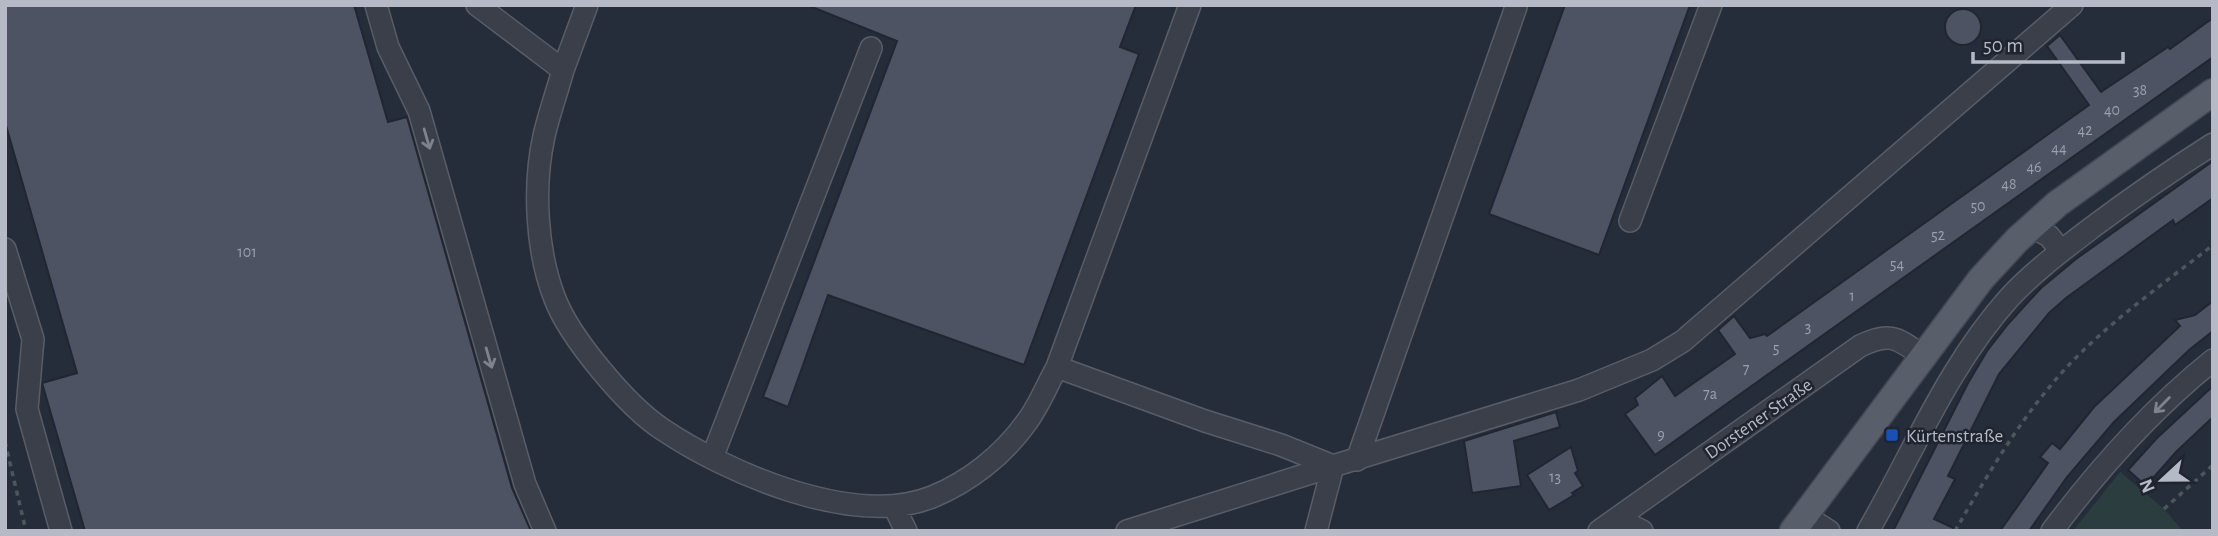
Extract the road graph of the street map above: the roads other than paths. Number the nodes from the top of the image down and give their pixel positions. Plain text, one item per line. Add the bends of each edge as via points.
1 (376, 5) edge
2 (477, 5) edge
3 (587, 5) edge
4 (1190, 5) edge
5 (1712, 5) edge
6 (2072, 5) edge
7 (1516, 7) edge
8 (871, 48) dead end
9 (563, 70) junction
10 (2210, 100) edge
11 (2213, 144) edge
12 (1630, 221) dead end
13 (2032, 227) junction
14 (5, 249) edge
15 (2061, 251) junction
16 (1923, 356) junction
17 (2213, 360) edge
18 (1057, 367) junction
19 (712, 458) junction
20 (1357, 460) junction
21 (1333, 466) junction
22 (894, 506) junction
23 (1623, 514) junction
24 (1799, 523) edge
25 (61, 531) edge
26 (545, 531) edge
27 (906, 531) edge
28 (1127, 531) edge
29 (1316, 531) edge
30 (1599, 531) edge
31 (1642, 531) edge
32 (1829, 531) edge
33 (1868, 531) edge
34 (2052, 531) edge

1 -> 26 street via 388,47 419,111 524,484
2 - 9 street
3 - 9 street
4 - 18 street
5 - 12 street
6 - 20 street via 1683,341 1652,360 1579,390
7 - 20 street
8 - 19 street
9 - 19 street via 544,138 538,199 541,251 555,300 598,365 630,401 660,428
10 - 13 main road via 2057,204
11 - 15 street
13 - 15 street via 2049,236
13 - 16 main road via 1981,279
14 - 25 street via 33,339 27,409
15 - 33 street via 2010,298 1969,351
16 - 23 street, Dorstener Straße via 1885,336 1860,346
16 - 24 main road
17 -> 34 street via 2131,437
18 - 21 street
18 - 22 street via 1027,421 999,454 968,479 930,498
19 - 22 street via 823,499 866,507
20 - 21 street
21 - 28 street
21 - 29 street
22 - 27 street
23 - 30 street, Dorstener Straße
23 - 31 street
24 - 32 street

